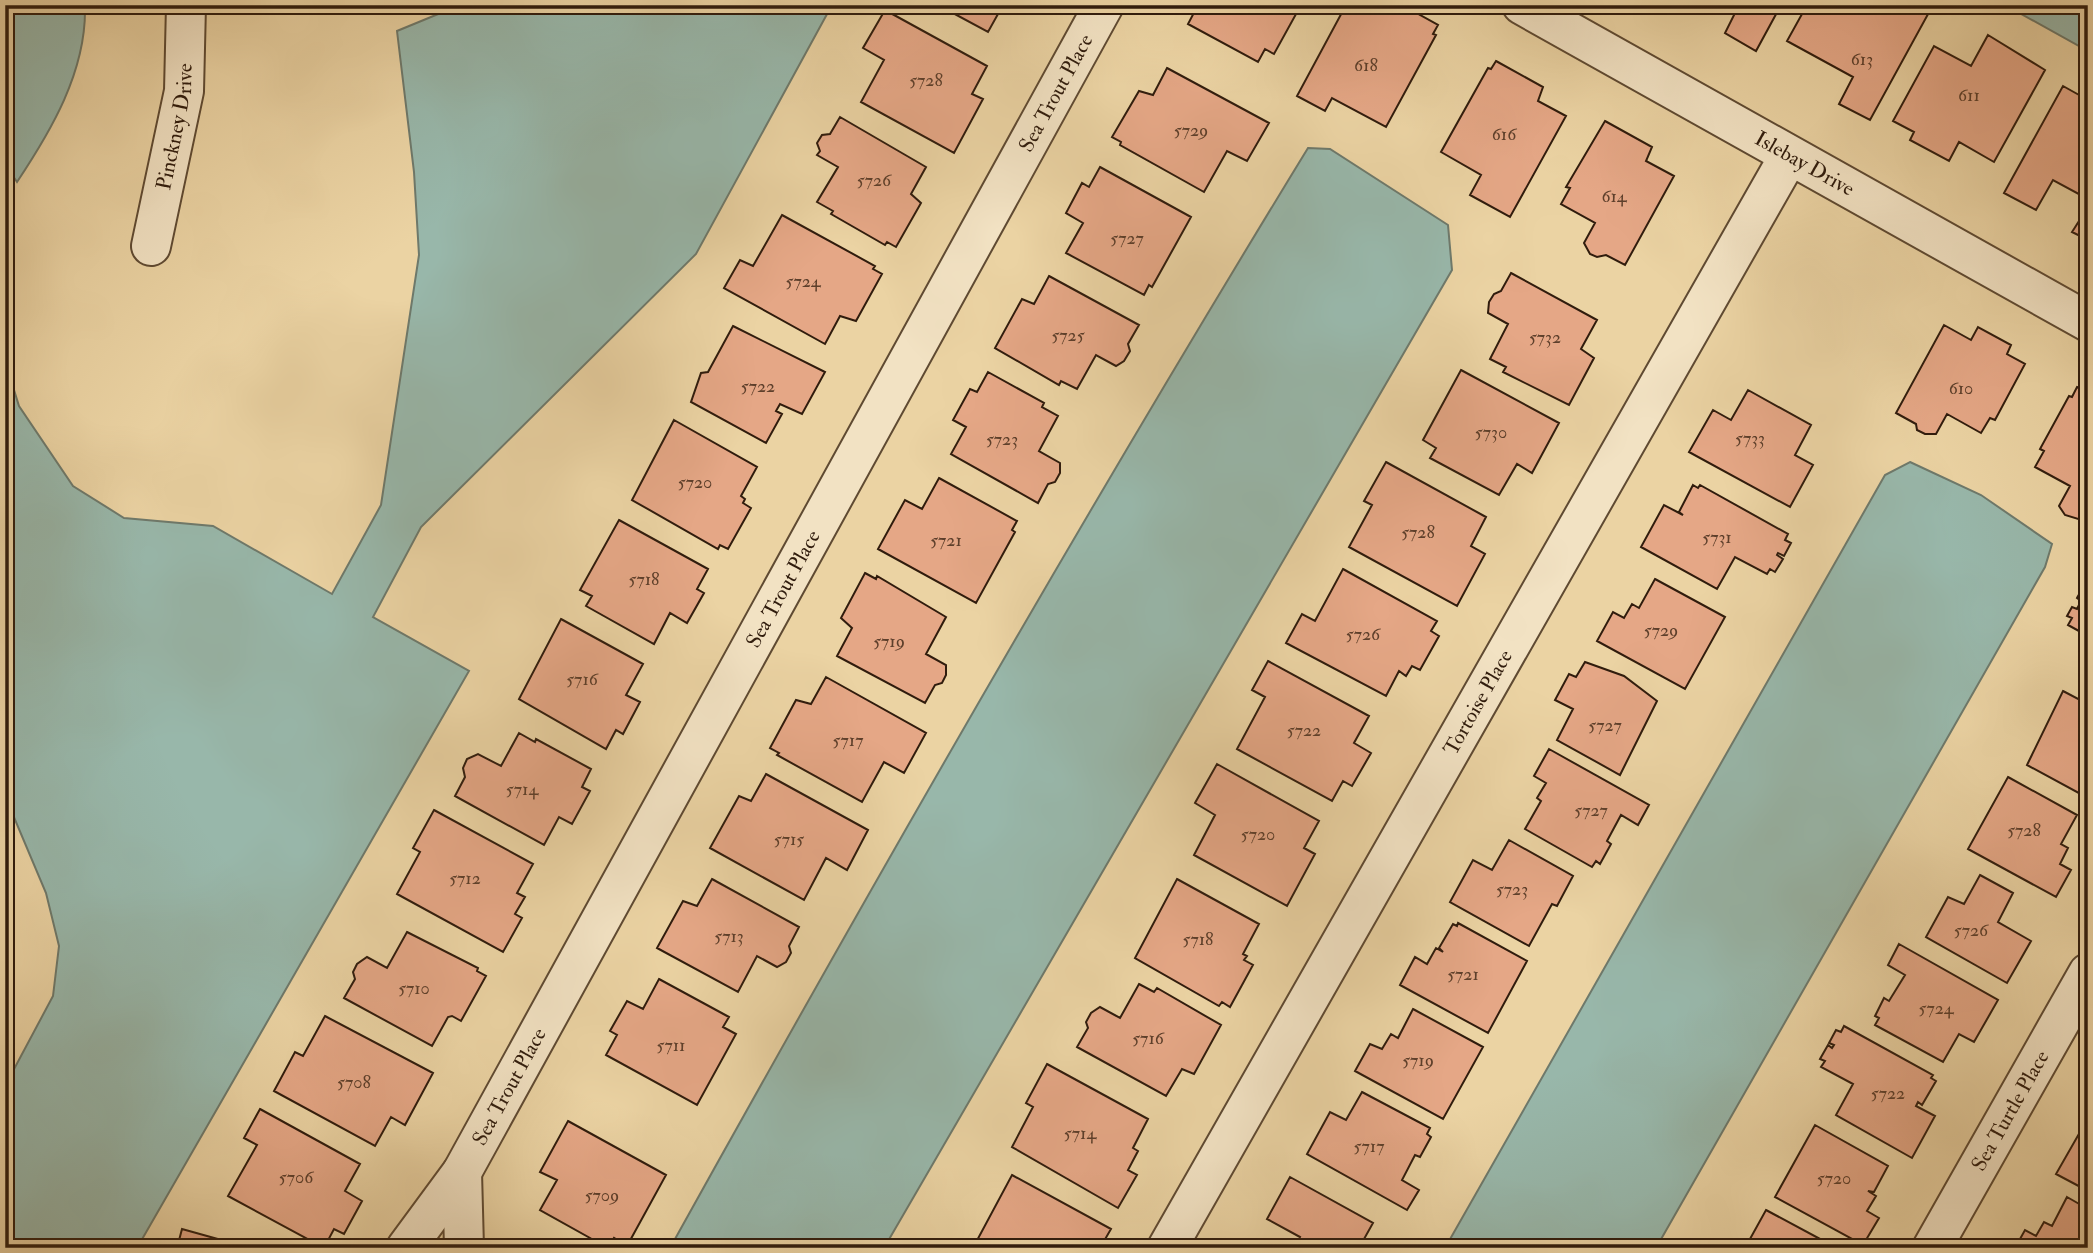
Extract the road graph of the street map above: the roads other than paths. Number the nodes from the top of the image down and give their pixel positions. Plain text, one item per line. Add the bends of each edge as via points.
1 (186, 5) edge
2 (1104, 5) edge
3 (1522, 5) edge
4 (1789, 156) junction
5 (151, 246) dead end
6 (2088, 322) edge
7 (2088, 973) edge
8 (462, 1172) junction
9 (406, 1248) edge
10 (464, 1248) edge
11 (1167, 1248) edge
12 (1933, 1248) edge

1 - 5 street, Pinckney Drive via 184,91
2 - 8 street, Sea Trout Place
3 - 4 street, Islebay Drive
4 - 6 street, Islebay Drive
4 - 11 street, Tortoise Place
7 - 12 street, Sea Turtle Place
8 - 9 street, Sea Trout Place
8 - 10 street

